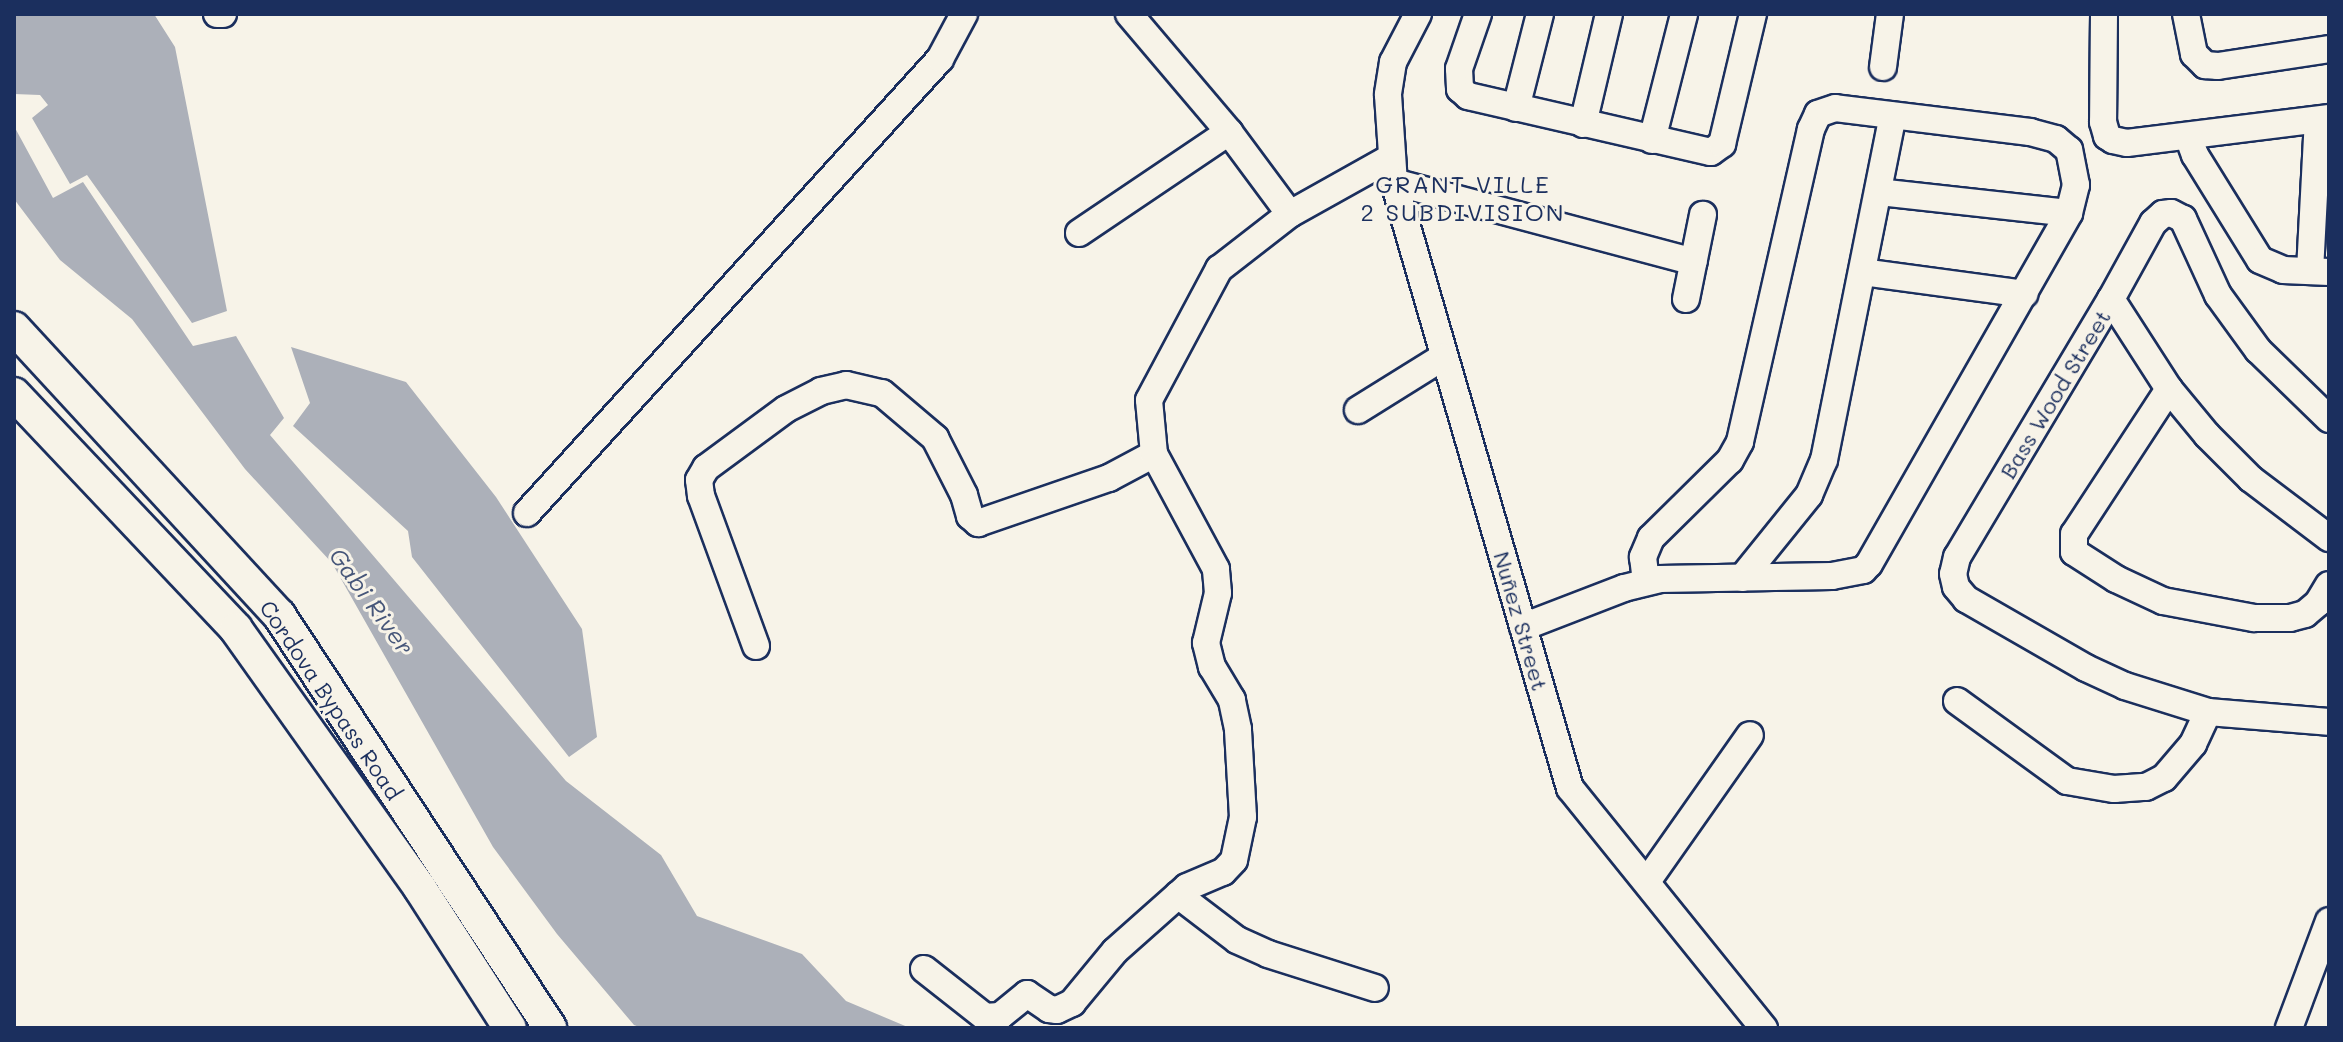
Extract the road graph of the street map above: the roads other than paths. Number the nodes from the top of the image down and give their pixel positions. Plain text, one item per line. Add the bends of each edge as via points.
1 (217, 14) edge
2 (223, 14) edge
3 (964, 14) edge
4 (1129, 14) edge
5 (1418, 14) edge
6 (1540, 14) edge
7 (1609, 14) edge
8 (1684, 14) edge
9 (1890, 14) edge
10 (2104, 14) edge
11 (2186, 14) edge
12 (1475, 15) edge
13 (1761, 16) edge
14 (2329, 49) edge
15 (1883, 67) dead end
16 (1516, 108) junction
17 (1893, 116) junction
18 (2323, 119) edge
19 (1583, 124) junction
20 (1229, 132) junction
21 (2188, 136) junction
22 (1652, 140) junction
23 (1392, 170) junction
24 (1879, 192) junction
25 (2069, 213) junction
26 (1290, 214) junction
27 (1703, 215) dead end
28 (1079, 233) dead end
29 (1694, 262) junction
30 (1863, 272) junction
31 (2320, 272) edge
32 (2025, 294) junction
33 (1686, 299) dead end
34 (2111, 299) junction
35 (14, 328) edge
36 (1443, 357) junction
37 (2169, 389) junction
38 (14, 394) edge
39 (1358, 410) dead end
40 (2329, 419) edge
41 (1154, 454) junction
42 (527, 513) dead end
43 (2329, 538) edge
44 (1742, 578) junction
45 (1646, 582) junction
46 (2329, 585) edge
47 (1523, 627) junction
48 (756, 646) dead end
49 (1957, 701) dead end
50 (2208, 712) junction
51 (2329, 722) edge
52 (1750, 735) dead end
53 (1648, 880) junction
54 (1178, 895) junction
55 (2329, 921) edge
56 (924, 969) dead end
57 (1375, 988) dead end
58 (510, 1028) edge
59 (550, 1028) edge
60 (1764, 1028) edge
61 (2289, 1028) edge

1 - 2 street
3 - 42 street via 940,59
4 - 20 street
5 - 23 street, Nuñez Street via 1393,62 1388,95
6 - 16 street
7 - 19 street
8 - 22 street
9 - 15 street
10 - 21 street via 2107,136 2127,143
11 - 14 street via 2194,54 2211,66
12 - 16 street via 1459,69 1460,89 1472,98
13 - 22 street via 1720,147 1706,152
16 - 19 street
17 - 24 street
17 - 25 street via 2056,139 2069,150 2075,173
17 - 45 street via 1835,108 1814,120 1740,442 1730,460 1651,538 1643,557
18 - 21 street
18 - 31 street
19 - 22 street
20 - 26 street
20 - 28 street
21 - 31 street via 2260,260 2274,268
23 - 26 street
23 - 29 street
23 - 36 street, Nuñez Street
24 - 25 street
24 - 30 street
25 - 32 street
26 - 41 street via 1219,269 1149,400
27 - 29 street
29 - 33 street
30 - 32 street
30 - 44 street via 1819,475
32 - 44 street via 1869,564 1832,576
34 - 37 street
34 - 40 street, Bass Wood Street via 2153,223 2168,213 2180,217 2218,295 2244,332
34 - 50 street, Bass Wood Street via 1957,557 1954,582 1966,599 2086,668
35 - 59 main road, Cordova Bypass Road via 279,615
36 - 39 street
36 - 47 street, Nuñez Street
37 - 43 street via 2235,464
37 - 46 street via 2074,534 2074,552 2163,601 2254,618 2305,614
38 - 58 main road, Cordova Bypass Road via 236,629 420,888
41 - 48 street via 1109,478 978,523 935,438 882,393 846,385 821,391 740,442 706,468 699,480
41 - 54 street via 1216,569 1218,593 1206,643 1212,667 1232,700 1243,817 1234,860 1223,872
44 - 45 street
45 - 47 street
47 - 53 street, Nuñez Street via 1570,788
49 - 50 street via 2067,781 2114,789 2146,787 2164,778 2193,744
50 - 51 street
52 - 53 street
53 - 60 street, Nuñez Street
54 - 56 street via 1115,951 1072,1003 1057,1010 1027,994 1000,1016 985,1017
54 - 57 street via 1237,940
55 - 61 street

